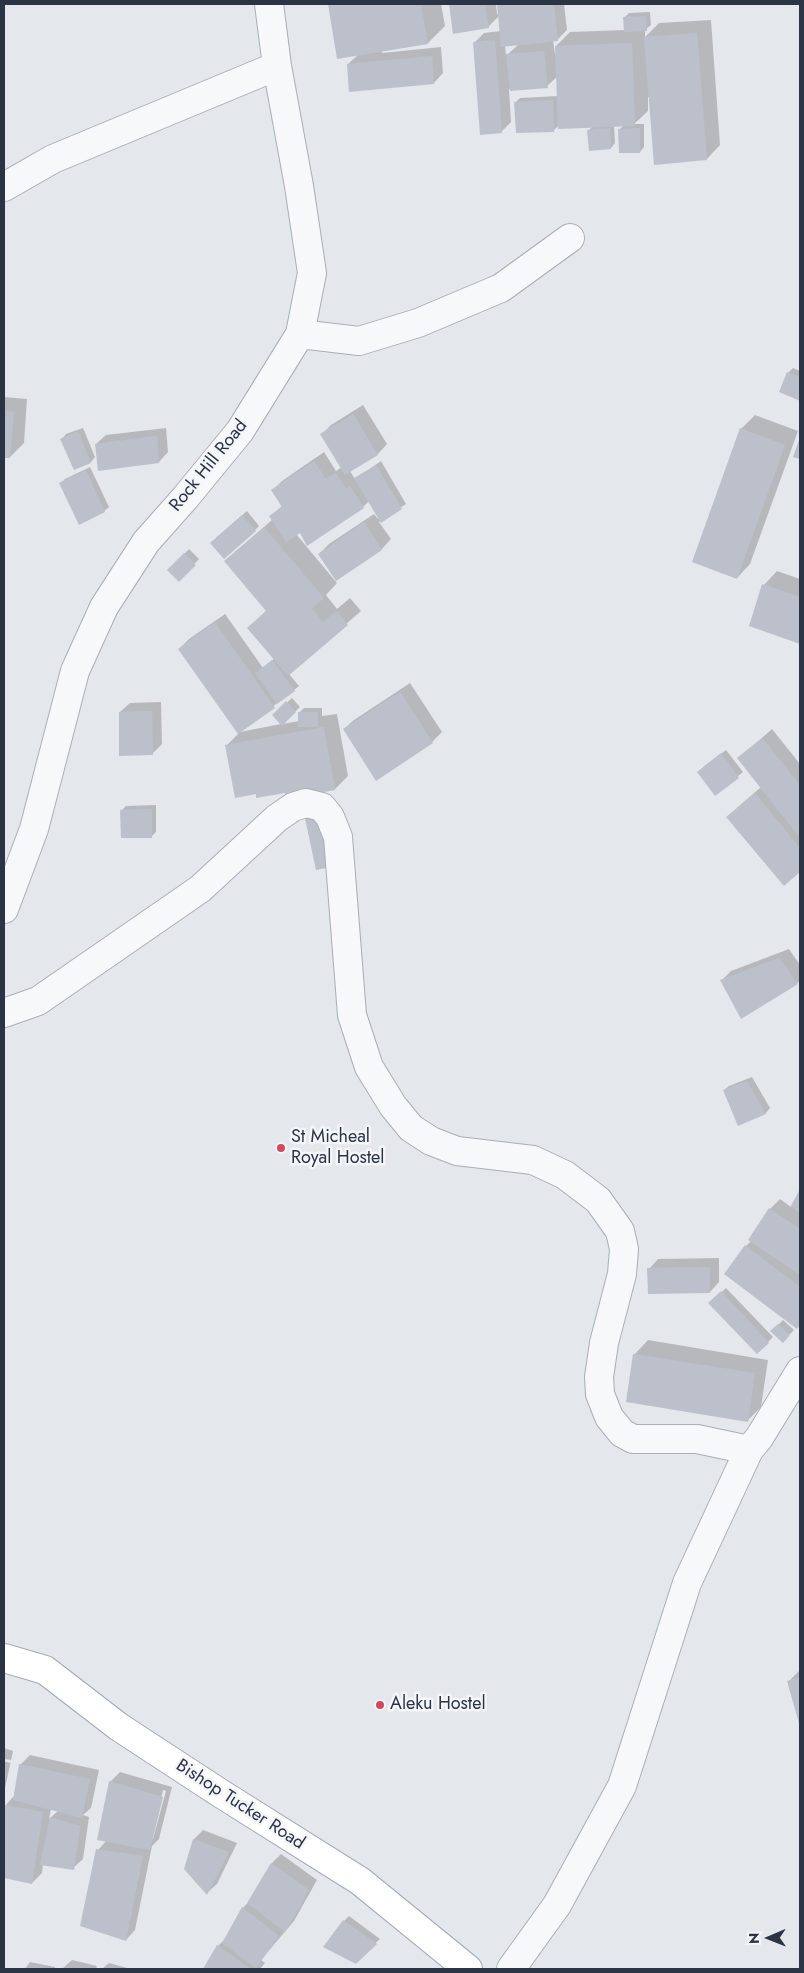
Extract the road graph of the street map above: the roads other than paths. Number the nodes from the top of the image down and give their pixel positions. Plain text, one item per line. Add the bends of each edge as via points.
1 (269, 4) edge
2 (277, 66) junction
3 (4, 187) edge
4 (570, 238) dead end
5 (300, 334) junction
6 (4, 909) edge
7 (4, 1013) edge
8 (800, 1370) edge
9 (749, 1450) junction
10 (4, 1658) edge
11 (468, 1969) edge
12 (511, 1969) edge

1 - 2 street, Rock Hill Road
2 - 3 street via 52,159
2 - 5 street, Rock Hill Road via 312,273
4 - 5 street via 501,288 418,323 359,341
5 - 6 street, Rock Hill Road via 240,432 146,542 104,607 75,671 34,829
7 - 9 street via 38,1000 200,889 293,807 306,802 322,807 338,837 352,1015 369,1067 393,1106 412,1128 431,1141 457,1151 532,1160 564,1175 598,1200 620,1231 624,1249 622,1274 604,1343 599,1377 600,1394 609,1417 622,1433 633,1439 697,1439
8 - 9 street via 760,1438
9 - 12 street via 687,1583 622,1786 556,1905
10 - 11 main road, Bishop Tucker Road via 45,1670 119,1727 360,1881

